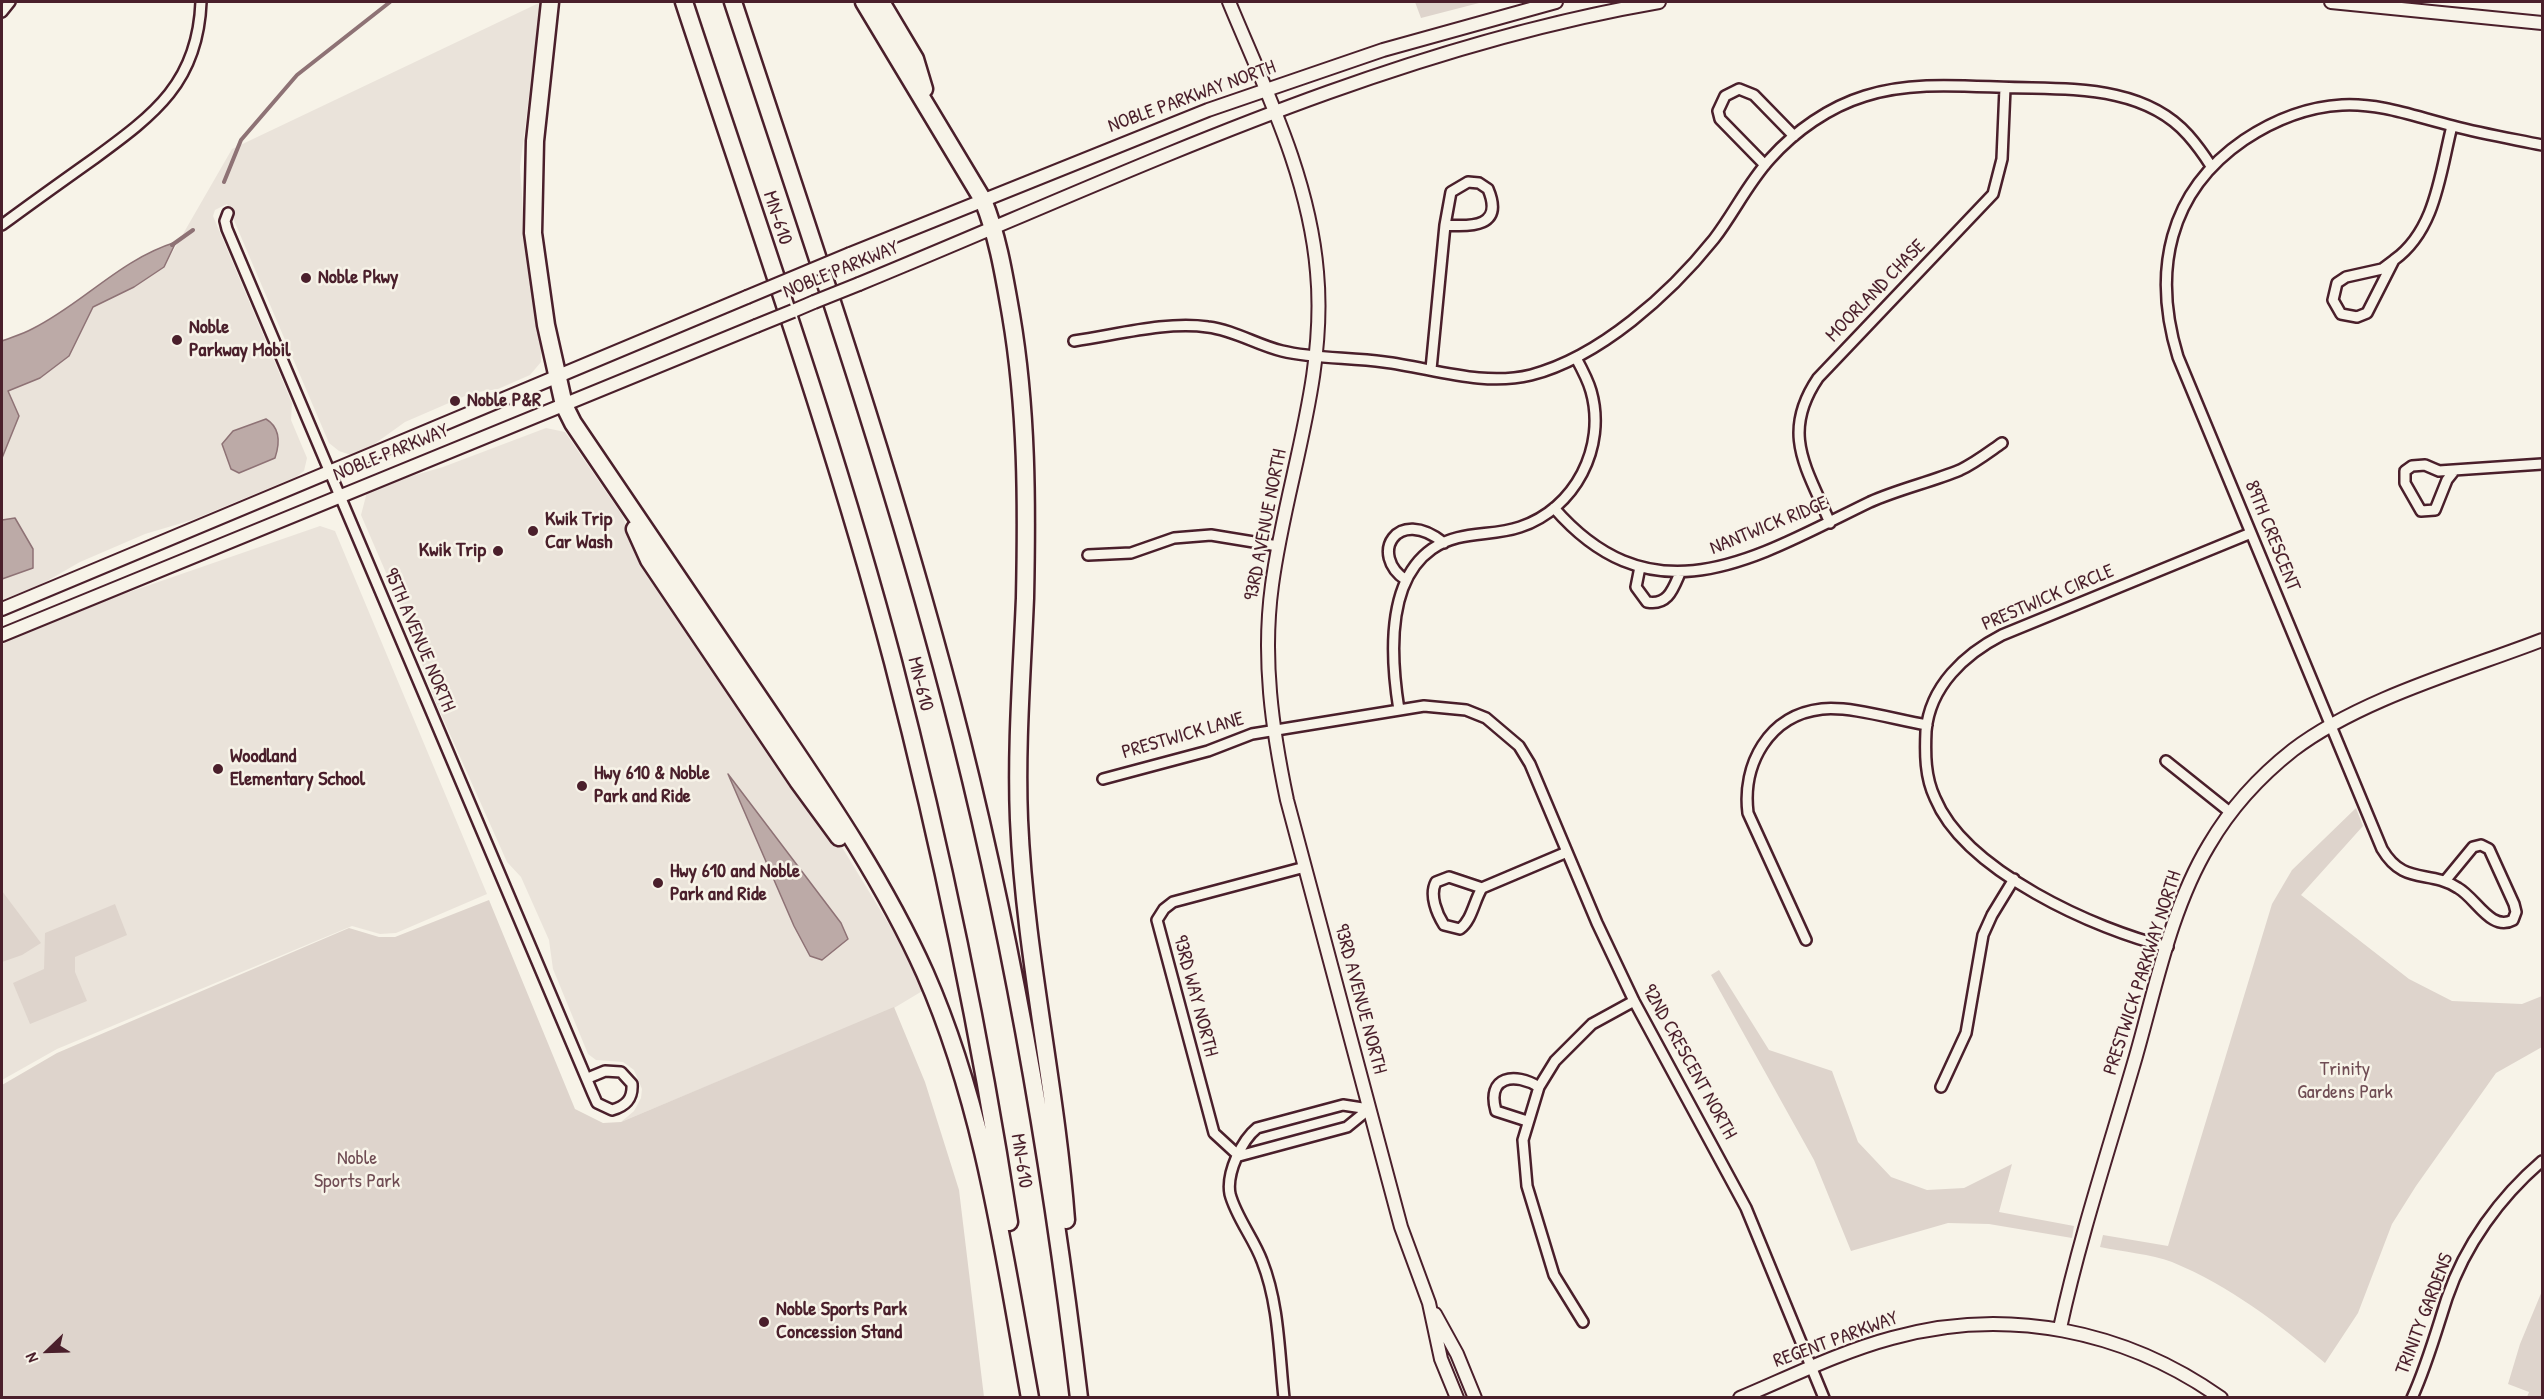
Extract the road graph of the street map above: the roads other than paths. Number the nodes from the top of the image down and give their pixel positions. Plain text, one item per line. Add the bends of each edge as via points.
1 (10, 2) edge
2 (201, 2) edge
3 (550, 2) edge
4 (684, 2) edge
5 (734, 2) edge
6 (864, 2) edge
7 (880, 2) edge
8 (1228, 2) edge
9 (1556, 2) edge
10 (1659, 2) edge
11 (2331, 2) edge
12 (2, 12) edge
13 (2542, 23) edge
14 (2005, 88) junction
15 (1265, 89) junction
16 (930, 110) junction
17 (1275, 113) junction
18 (2452, 126) junction
19 (1794, 136) junction
20 (2542, 145) edge
21 (1765, 165) junction
22 (2211, 165) junction
23 (983, 200) junction
24 (228, 213) dead end
25 (2, 225) edge
26 (1445, 225) junction
27 (994, 227) junction
28 (850, 254) joint
29 (2394, 260) junction
30 (1074, 341) dead end
31 (1315, 357) junction
32 (1576, 358) junction
33 (1431, 369) junction
34 (557, 376) junction
35 (564, 405) junction
36 (2002, 443) dead end
37 (2542, 464) edge
38 (2455, 470) junction
39 (329, 473) junction
40 (338, 495) junction
41 (1554, 508) junction
42 (1830, 523) junction
43 (2251, 533) junction
44 (1444, 543) junction
45 (1278, 546) junction
46 (1088, 555) dead end
47 (1640, 567) junction
48 (1680, 573) junction
49 (1406, 580) junction
50 (2, 609) edge
51 (2, 634) edge
52 (2542, 640) edge
53 (1399, 710) junction
54 (1927, 725) junction
55 (2331, 725) junction
56 (1274, 730) junction
57 (1519, 746) joint
58 (2166, 761) dead end
59 (1103, 778) dead end
60 (2231, 813) junction
61 (1567, 852) junction
62 (1305, 867) junction
63 (2014, 879) junction
64 (2445, 881) junction
65 (1482, 888) junction
66 (1806, 939) dead end
67 (2168, 947) junction
68 (1634, 1001) junction
69 (588, 1078) junction
70 (1539, 1087) junction
71 (1941, 1087) dead end
72 (1369, 1109) junction
73 (1527, 1121) junction
74 (1239, 1156) junction
75 (2542, 1161) edge
76 (1429, 1303) junction
77 (1069, 1310) junction
78 (1583, 1322) dead end
79 (2060, 1328) junction
80 (1812, 1368) junction
81 (1031, 1398) edge
82 (1079, 1398) edge
83 (1284, 1398) edge
84 (1457, 1398) edge
85 (1475, 1398) edge
86 (1740, 1398) edge
87 (1824, 1398) edge
88 (2221, 1398) edge
89 (2412, 1398) edge

1 - 12 street
2 - 25 street via 190,61 160,106
3 - 34 highway via 535,141 532,217 539,289
4 - 81 highway, MN-610 via 834,464 892,660 953,912 982,1062 1009,1222
5 - 77 highway, MN-610 via 897,508 952,704 1022,1018
6 - 16 highway
7 - 16 highway via 915,59
8 - 15 main road, 93RD AVENUE NORTH
9 - 15 main road, NOBLE PARKWAY NORTH via 1383,50
10 - 17 main road via 1452,52
11 - 13 main road
14 - 19 street via 1896,88 1840,106
14 - 22 street via 2082,89 2138,102 2186,133
14 - 42 street, MOORLAND CHASE via 2002,159 1993,194 1818,378 1800,410 1799,446
15 - 17 main road, 93RD AVENUE NORTH
15 - 23 main road, NOBLE PARKWAY NORTH
16 - 23 highway
17 - 27 main road
17 - 31 main road, 93RD AVENUE NORTH via 1297,170 1311,224 1317,273
18 - 20 street, 89TH CRESCENT
18 - 22 street, 89TH CRESCENT via 2370,106 2315,108 2262,128
18 - 29 street via 2429,215 2410,249
19 - 21 street
19 - 21 street via 1754,95 1739,89 1725,96 1718,111 1720,119
21 - 32 street via 1714,240 1683,274 1614,333
22 - 43 street, 89TH CRESCENT via 2193,189 2170,242 2165,300 2178,357
23 - 27 highway
23 - 28 main road, NOBLE PARKWAY NORTH
24 - 39 street, 95TH AVENUE NORTH via 227,229
26 - 26 street via 1450,192 1468,182 1488,189 1492,210 1487,220 1478,225
26 - 33 street
27 - 35 main road, NOBLE PARKWAY, bridge
27 - 77 highway via 1014,334 1024,444 1025,585 1019,768 1022,861 1059,1147
28 - 34 main road, NOBLE PARKWAY, bridge
29 - 29 street via 2382,269 2346,277 2337,284 2332,300 2341,314 2357,317 2367,313
30 - 31 street via 1187,326 1210,327 1282,351
31 - 33 street
31 - 45 main road, 93RD AVENUE NORTH
32 - 33 street via 1527,376 1501,379
32 - 41 street via 1591,391 1594,434 1581,475
34 - 35 highway
34 - 39 main road, NOBLE PARKWAY
35 - 40 main road, NOBLE PARKWAY
35 - 81 highway via 839,818 925,974 972,1104
36 - 42 street, NANTWICK RIDGE via 1961,469 1872,501
37 - 38 street
38 - 38 street via 2439,471 2425,465 2405,471 2405,483 2421,511 2435,510
39 - 40 street, 95TH AVENUE NORTH
39 - 50 main road, NOBLE PARKWAY
40 - 51 main road, NOBLE PARKWAY
40 - 69 street, 95TH AVENUE NORTH
41 - 44 street via 1520,527 1469,534
41 - 47 street, NANTWICK RIDGE via 1583,538 1606,554
42 - 48 street, NANTWICK RIDGE via 1724,567
43 - 54 street, PRESTWICK CIRCLE via 1980,646 1945,681
43 - 55 street, 89TH CRESCENT
44 - 49 street via 1432,549
44 - 49 street via 1421,528 1396,535 1389,556 1395,570
45 - 46 street via 1211,535 1174,538 1131,553
45 - 56 main road, 93RD AVENUE NORTH via 1268,650
47 - 48 street, NANTWICK RIDGE
47 - 48 street via 1636,587 1647,602 1654,604 1669,596
49 - 53 street via 1396,624 1394,656
52 - 55 main road, PRESTWICK PARKWAY NORTH
53 - 56 street, PRESTWICK LANE
53 - 57 street, PRESTWICK LANE via 1435,706 1466,710 1486,718
54 - 63 street, PRESTWICK CIRCLE via 1926,768 1935,800 1964,840
54 - 66 street via 1822,709 1784,723 1756,753 1745,793 1748,813
55 - 60 main road, PRESTWICK PARKWAY NORTH via 2280,761
55 - 64 street, 89TH CRESCENT via 2388,859 2408,874
56 - 59 street, PRESTWICK LANE
56 - 62 main road, 93RD AVENUE NORTH
57 - 61 street, 92ND CRESCENT NORTH
58 - 60 street
60 - 67 main road, PRESTWICK PARKWAY NORTH via 2195,871
61 - 65 street
61 - 68 street, 92ND CRESCENT NORTH
62 - 72 main road, 93RD AVENUE NORTH
62 - 74 street, 93RD WAY NORTH via 1173,902 1157,920 1214,1133
63 - 67 street, PRESTWICK CIRCLE via 2067,911 2145,942
63 - 71 street via 1983,935 1966,1033
64 - 64 street, 89TH CRESCENT via 2473,847 2489,849 2514,904 2513,920 2497,924 2477,902
65 - 65 street via 1449,877 1436,882 1433,897 1444,925 1460,929 1467,923
67 - 79 main road, PRESTWICK PARKWAY NORTH
68 - 70 street via 1592,1024 1555,1061
68 - 80 street, 92ND CRESCENT NORTH via 1733,1181
69 - 69 street, 95TH AVENUE NORTH via 597,1103 605,1108 619,1108 630,1099 632,1084 621,1072 605,1071
70 - 73 street
70 - 73 street via 1526,1079 1509,1078 1494,1092 1496,1111
72 - 74 street via 1347,1127
72 - 74 street via 1342,1105 1257,1128 1248,1136
72 - 76 main road, 93RD AVENUE NORTH via 1401,1227
73 - 78 street via 1523,1160 1533,1211 1554,1275
74 - 83 street via 1232,1171 1230,1193 1263,1261 1271,1292
75 - 89 street, TRINITY GARDENS via 2495,1210 2460,1266
76 - 84 main road, 93RD AVENUE NORTH via 1441,1359
76 - 85 main road, 93RD AVENUE NORTH
77 - 82 highway, MN-610
79 - 80 main road, REGENT PARKWAY via 2007,1324 1925,1330 1881,1341
79 - 88 main road, REGENT PARKWAY via 2144,1353
80 - 86 main road, REGENT PARKWAY
80 - 87 street, 92ND CRESCENT NORTH

